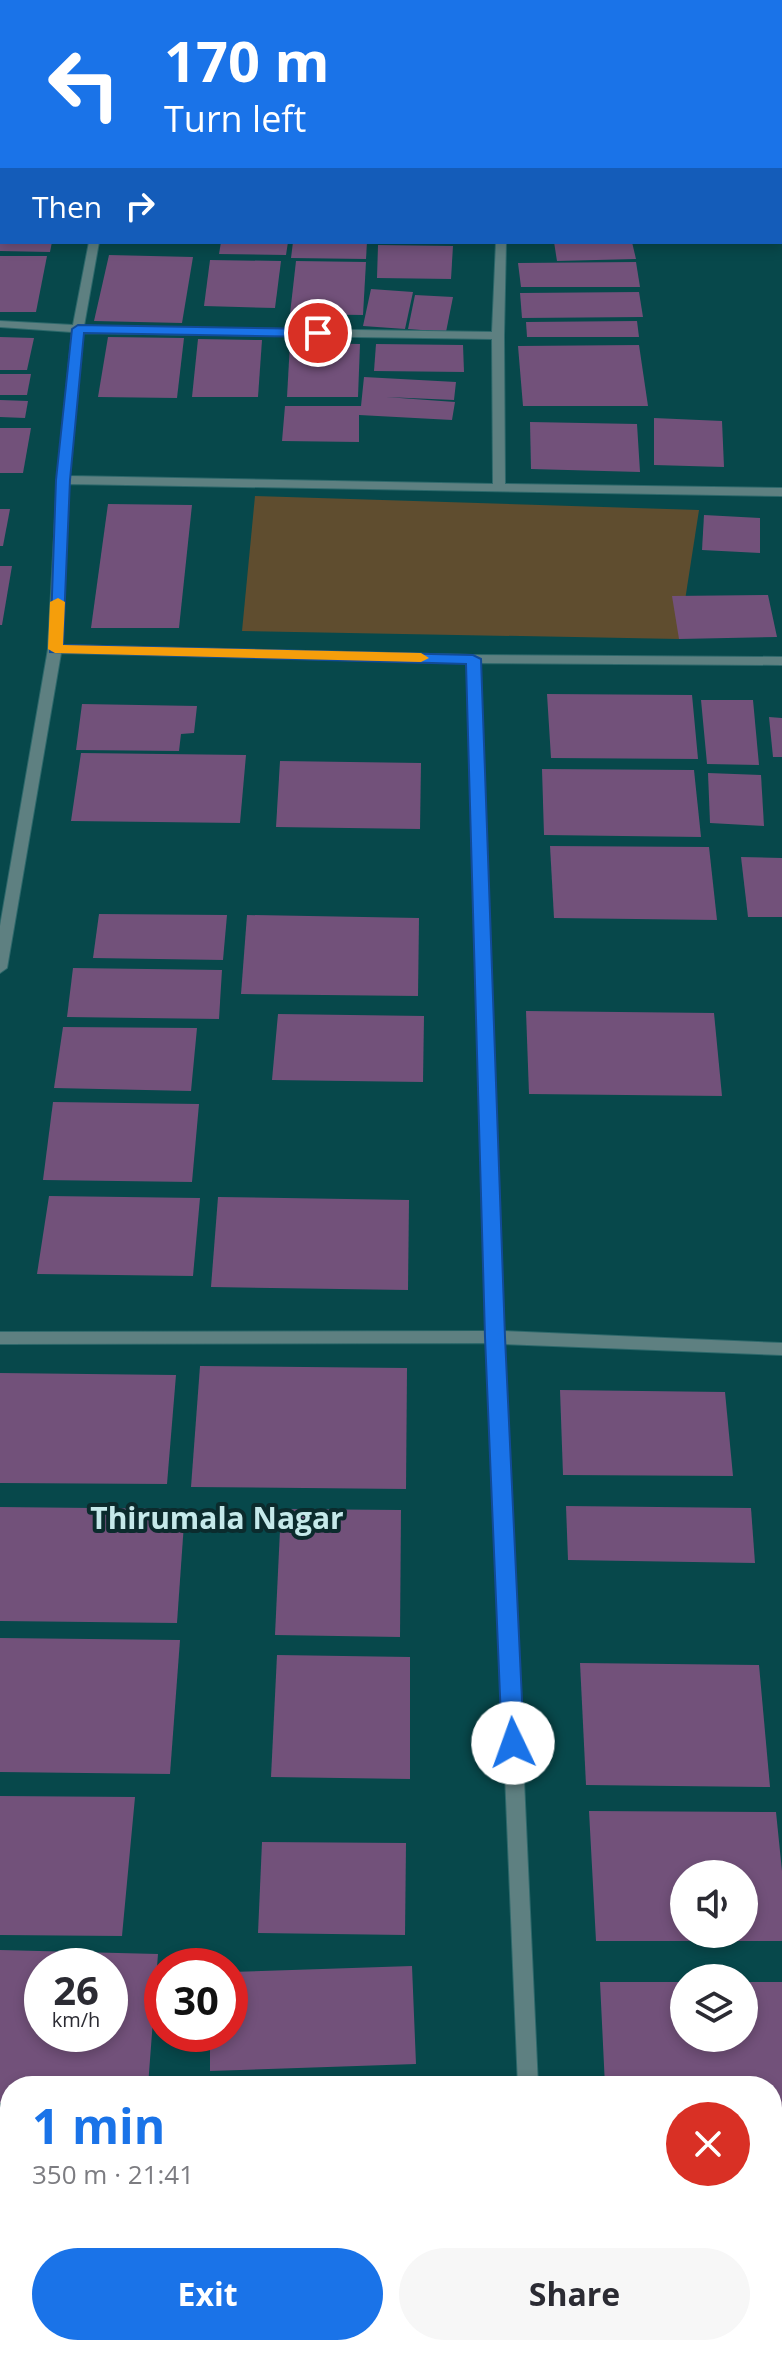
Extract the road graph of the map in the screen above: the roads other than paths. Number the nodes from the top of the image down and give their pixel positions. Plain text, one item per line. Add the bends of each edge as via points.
1 (94, 244) edge
2 (501, 244) edge
3 (0, 324) edge
4 (78, 329) junction
5 (498, 336) junction
6 (63, 480) junction
7 (499, 489) junction
8 (782, 492) edge
9 (55, 649) junction
10 (473, 659) junction
11 (782, 661) edge
12 (0, 968) edge
13 (495, 1337) junction
14 (0, 1338) edge
15 (782, 1349) edge
16 (528, 2076) edge

1 - 4 street
2 - 5 street
3 - 4 street
4 - 5 street
4 - 6 street
5 - 7 street
6 - 7 street
6 - 9 street
7 - 8 street
9 - 10 street
9 - 12 street
10 - 11 street
10 - 13 street
13 - 14 street
13 - 15 street
13 - 16 street

